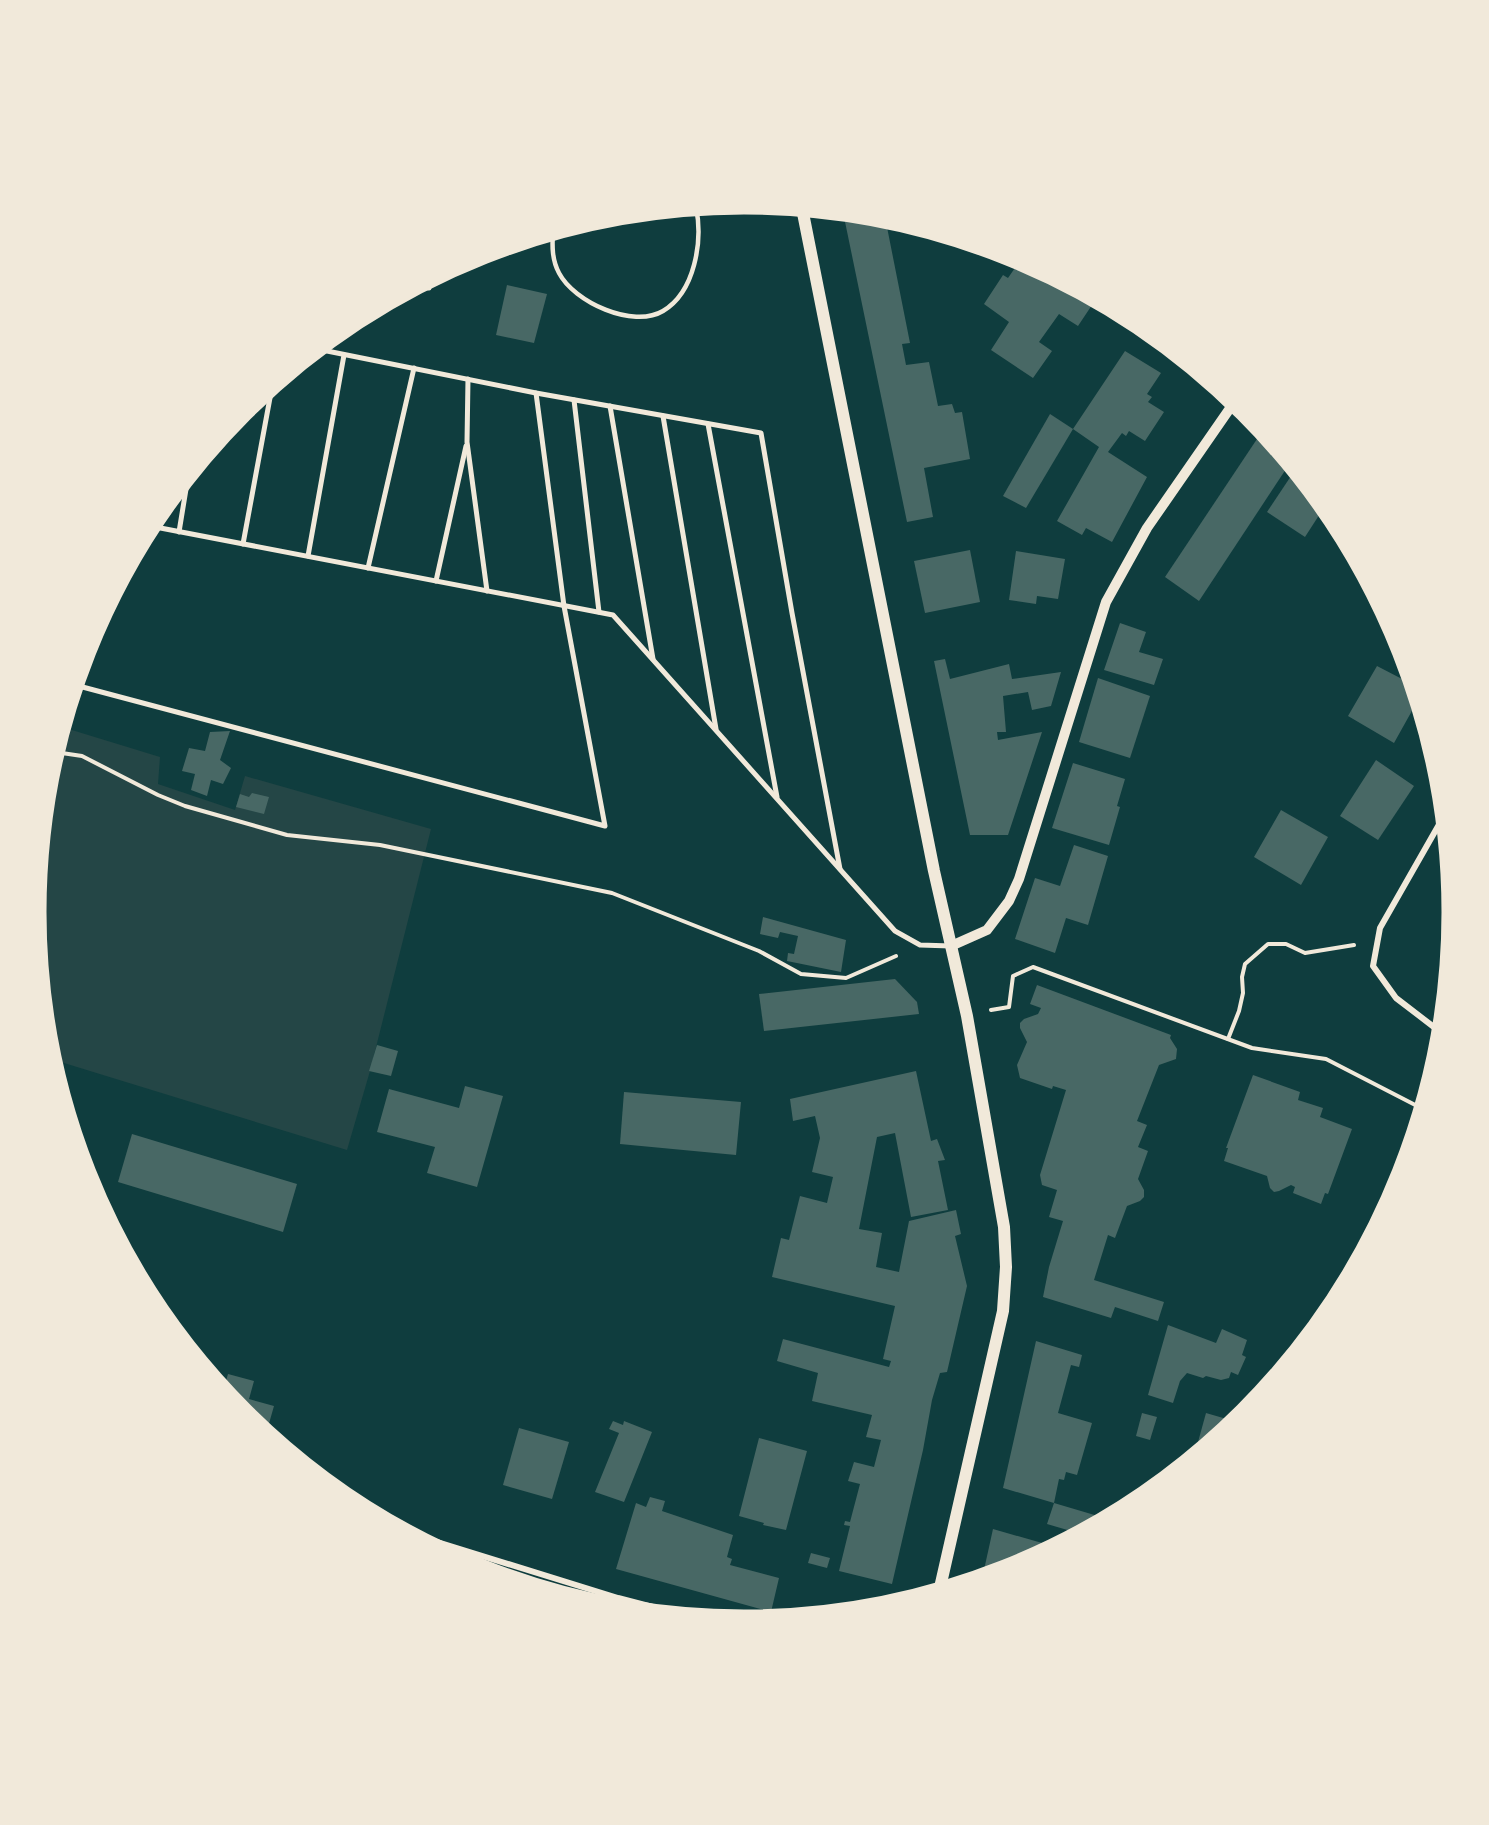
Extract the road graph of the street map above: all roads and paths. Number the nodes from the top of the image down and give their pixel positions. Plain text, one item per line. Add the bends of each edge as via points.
1 (697, 214) edge
2 (803, 215) edge
3 (553, 240) edge
4 (328, 351) edge
5 (344, 355) junction
6 (414, 368) junction
7 (468, 379) junction
8 (536, 393) junction
9 (270, 400) edge
10 (574, 400) junction
11 (610, 406) junction
12 (1229, 409) edge
13 (663, 416) junction
14 (708, 424) junction
15 (467, 442) junction
16 (185, 493) edge
17 (160, 528) edge
18 (179, 532) junction
19 (243, 544) junction
20 (308, 556) junction
21 (368, 568) junction
22 (436, 581) junction
23 (487, 591) junction
24 (564, 606) junction
25 (599, 612) junction
26 (654, 661) junction
27 (82, 687) edge
28 (716, 731) junction
29 (64, 753) edge
30 (777, 799) junction
31 (1438, 825) edge
32 (840, 870) junction
33 (1377, 943) junction
34 (951, 946) junction
35 (883, 962) dead end
36 (967, 1016) junction
37 (1434, 1028) edge
38 (1228, 1039) junction
39 (1416, 1106) edge
40 (444, 1544) edge
41 (941, 1583) edge
42 (642, 1604) edge

1 - 3 lane via 699,244 692,271 679,297 663,311 646,317 616,314 572,289 559,273
2 - 34 main road
4 - 5 street
5 - 6 street
5 - 20 street
6 - 7 street
6 - 21 street
7 - 8 street
7 - 15 street
8 - 10 street
8 - 24 street
9 - 19 street
10 - 11 street
10 - 25 street
11 - 13 street
11 - 26 street
12 - 34 street via 1147,528 1106,603 1009,901 987,930
13 - 14 street
13 - 28 street
14 - 30 street
14 - 32 street via 761,433
15 - 22 street
15 - 23 street
16 - 18 street
17 - 18 street
18 - 19 street
19 - 20 street
20 - 21 street
21 - 22 street
22 - 23 street
23 - 24 street
24 - 25 street
24 - 27 street via 605,826
25 - 26 street via 613,615
26 - 28 street
28 - 30 street
29 - 35 path via 82,756 185,806 288,835 380,845 612,893 759,951 801,974 846,978
30 - 32 street
31 - 33 street via 1380,928
32 - 34 street via 895,931 920,945
33 - 37 street via 1372,966 1396,999
33 - 38 path via 1305,953 1286,944 1268,944 1245,964 1239,1011
34 - 36 main road
36 - 38 path via 1009,1007 1013,976 1033,967
36 - 41 main road via 1004,1227 1006,1267 1003,1311
38 - 39 path via 1252,1048 1326,1059
40 - 42 street

